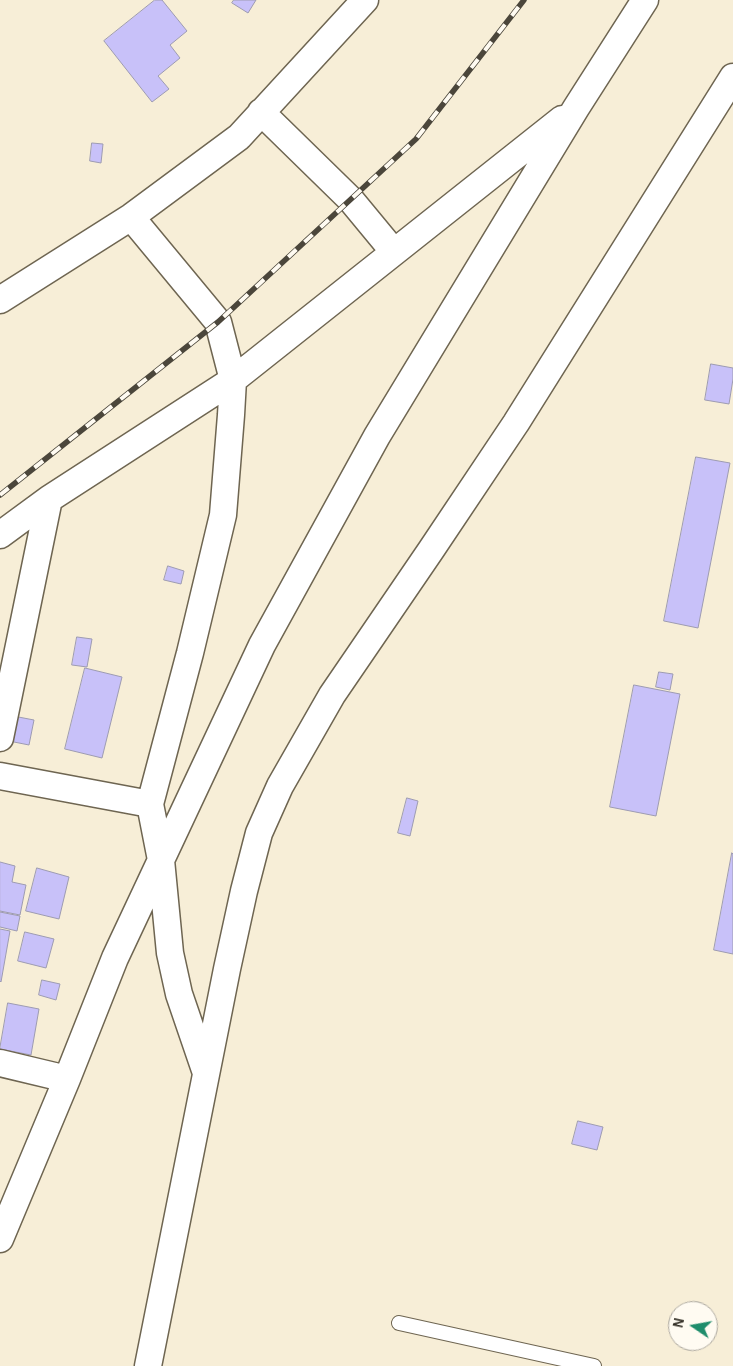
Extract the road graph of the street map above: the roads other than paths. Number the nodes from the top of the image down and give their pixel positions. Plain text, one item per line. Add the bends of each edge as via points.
1 (365, 0) edge
2 (645, 0) edge
3 (733, 77) edge
4 (576, 108) junction
5 (262, 112) junction
6 (131, 217) junction
7 (394, 252) junction
8 (2, 294) edge
9 (233, 380) junction
10 (49, 499) junction
11 (0, 535) edge
12 (0, 738) edge
13 (0, 776) edge
14 (150, 804) junction
15 (161, 860) junction
16 (0, 1063) edge
17 (206, 1074) junction
18 (67, 1079) junction
19 (0, 1239) edge
20 (399, 1324) dead end
21 (148, 1366) edge
22 (594, 1366) edge

1 - 5 street
2 - 4 street
3 - 17 street via 516,423 332,695 280,786 259,833 244,891
4 - 7 street
4 - 15 street via 372,445 262,645
5 - 6 street via 239,137
5 - 7 street via 351,200
6 - 8 street
6 - 9 street via 218,322
7 - 9 street
9 - 10 street
9 - 14 street via 223,515
10 - 11 street
10 - 12 street
13 - 14 street
14 - 15 street
15 - 17 street via 170,953 179,994
15 - 18 street via 114,958
16 - 18 street
17 - 21 street
18 - 19 street
20 - 22 lane

